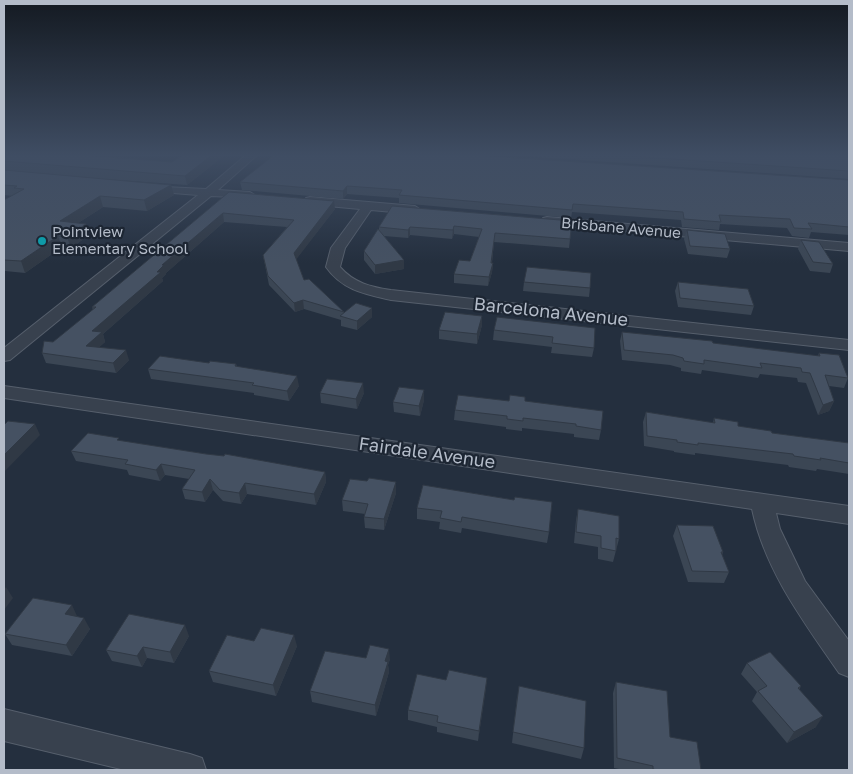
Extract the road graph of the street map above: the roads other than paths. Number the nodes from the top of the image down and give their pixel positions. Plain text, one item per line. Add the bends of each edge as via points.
1 (189, 191) edge
2 (208, 193) junction
3 (264, 198) edge
4 (293, 200) edge
5 (368, 206) junction
6 (427, 211) edge
7 (534, 220) edge
8 (849, 248) edge
9 (849, 344) edge
10 (4, 356) edge
11 (4, 392) edge
12 (762, 503) junction
13 (849, 515) edge
14 (849, 664) edge
15 (4, 725) edge
16 (190, 770) edge

1 - 2 street
2 - 3 street
2 - 10 street
4 - 5 street
5 - 6 street
5 - 9 street, Barcelona Avenue via 338,248 333,267 341,278 357,288 391,295
7 - 8 street, Brisbane Avenue
11 - 12 street, Fairdale Avenue
12 - 13 street, Fairdale Avenue
12 - 14 street via 768,529 795,588
15 - 16 street

